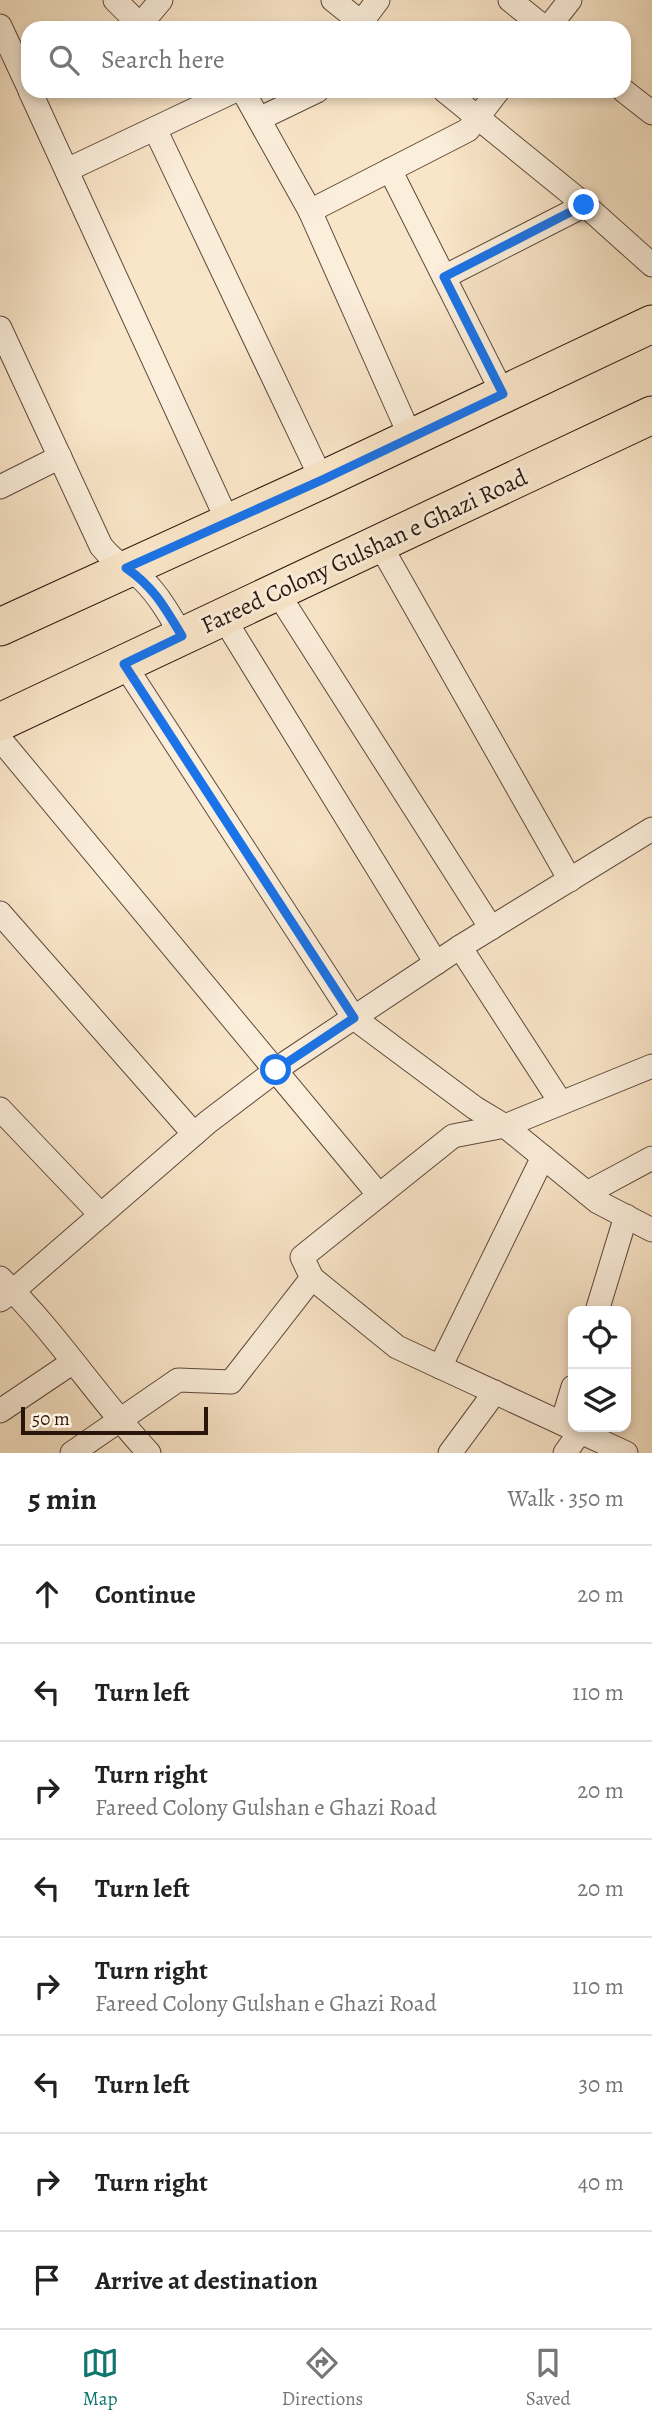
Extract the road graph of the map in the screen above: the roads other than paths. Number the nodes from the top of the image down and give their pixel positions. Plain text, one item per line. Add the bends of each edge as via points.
1 (115, 0) edge
2 (161, 0) edge
3 (333, 0) edge
4 (379, 0) edge
5 (510, 0) edge
6 (570, 0) edge
7 (133, 21) edge
8 (142, 21) edge
9 (356, 21) edge
10 (365, 21) edge
11 (538, 21) edge
12 (553, 21) edge
13 (0, 26) edge
14 (21, 70) edge
15 (631, 96) edge
16 (34, 98) edge
17 (219, 98) edge
18 (247, 98) edge
19 (302, 98) edge
20 (454, 98) edge
21 (492, 98) edge
22 (652, 113) edge
23 (477, 117) junction
24 (259, 119) junction
25 (155, 129) junction
26 (67, 170) junction
27 (390, 170) junction
28 (584, 205) junction
29 (310, 211) junction
30 (652, 265) edge
31 (444, 277) junction
32 (652, 324) edge
33 (0, 328) edge
34 (7, 358) edge
35 (503, 394) junction
36 (652, 415) edge
37 (411, 438) junction
38 (60, 457) junction
39 (322, 480) junction
40 (0, 486) edge
41 (228, 522) junction
42 (379, 543) junction
43 (126, 568) junction
44 (276, 592) junction
45 (223, 617) junction
46 (0, 627) edge
47 (182, 636) junction
48 (124, 664) junction
49 (0, 722) edge
50 (0, 739) edge
51 (652, 829) edge
52 (570, 880) junction
53 (0, 913) edge
54 (491, 928) junction
55 (460, 947) junction
56 (436, 963) junction
57 (354, 1018) junction
58 (652, 1066) edge
59 (276, 1070) junction
60 (561, 1103) junction
61 (0, 1109) edge
62 (505, 1126) junction
63 (194, 1134) junction
64 (543, 1157) junction
65 (652, 1158) edge
66 (587, 1193) junction
67 (379, 1195) junction
68 (101, 1215) junction
69 (626, 1216) junction
70 (652, 1230) edge
71 (312, 1278) junction
72 (4, 1290) edge
73 (599, 1306) edge
74 (73, 1362) junction
75 (440, 1367) junction
76 (495, 1392) junction
77 (0, 1412) edge
78 (119, 1421) junction
79 (568, 1427) edge
80 (570, 1432) edge
81 (580, 1432) edge
82 (72, 1453) edge
83 (149, 1453) edge
84 (450, 1453) edge
85 (565, 1453) edge
86 (626, 1453) edge

1 - 7 street
2 - 8 street
3 - 9 street
4 - 10 street
5 - 11 street
6 - 12 street
13 - 14 street
15 - 22 street
16 - 26 street
17 - 25 street
18 - 24 street
19 - 24 street
20 - 23 street
21 - 23 street
23 - 27 street via 468,130
23 - 28 street
24 - 29 street
25 - 26 street
25 - 39 street
26 - 41 street
27 - 29 street
27 - 31 street
28 - 30 street
28 - 31 street
29 - 37 street
31 - 35 street
32 - 35 main road
33 - 34 street
34 - 38 street
35 - 37 main road
36 - 42 main road, Fareed Colony Gulshan e Ghazi Road
37 - 39 main road
38 - 40 street
38 - 43 street via 101,546
39 - 41 main road
41 - 43 main road
42 - 44 main road, Fareed Colony Gulshan e Ghazi Road
42 - 52 street
43 - 46 main road
43 - 47 street via 156,593
44 - 45 main road, Fareed Colony Gulshan e Ghazi Road
44 - 54 street
45 - 47 main road, Fareed Colony Gulshan e Ghazi Road
45 - 56 street
47 - 48 main road, Fareed Colony Gulshan e Ghazi Road
48 - 49 main road, Fareed Colony Gulshan e Ghazi Road
48 - 57 street
50 - 59 street
51 - 52 street
52 - 54 street
53 - 63 street
54 - 55 street
55 - 56 street
55 - 60 street
56 - 57 street
57 - 59 street
57 - 62 street
58 - 60 street
59 - 63 street
59 - 67 street
60 - 62 street
61 - 68 street
62 - 64 street
62 - 67 street via 453,1136
63 - 68 street
64 - 66 street
64 - 75 street
65 - 66 street
66 - 69 street
67 - 71 street via 302,1257
68 - 72 street
69 - 70 street
69 - 73 street
71 - 75 street via 397,1348
71 - 78 street via 231,1382 178,1380
72 - 74 street
74 - 77 street
74 - 78 street
75 - 76 street
76 - 79 street
76 - 84 street
78 - 82 street
78 - 83 street
80 - 85 street
81 - 86 street

